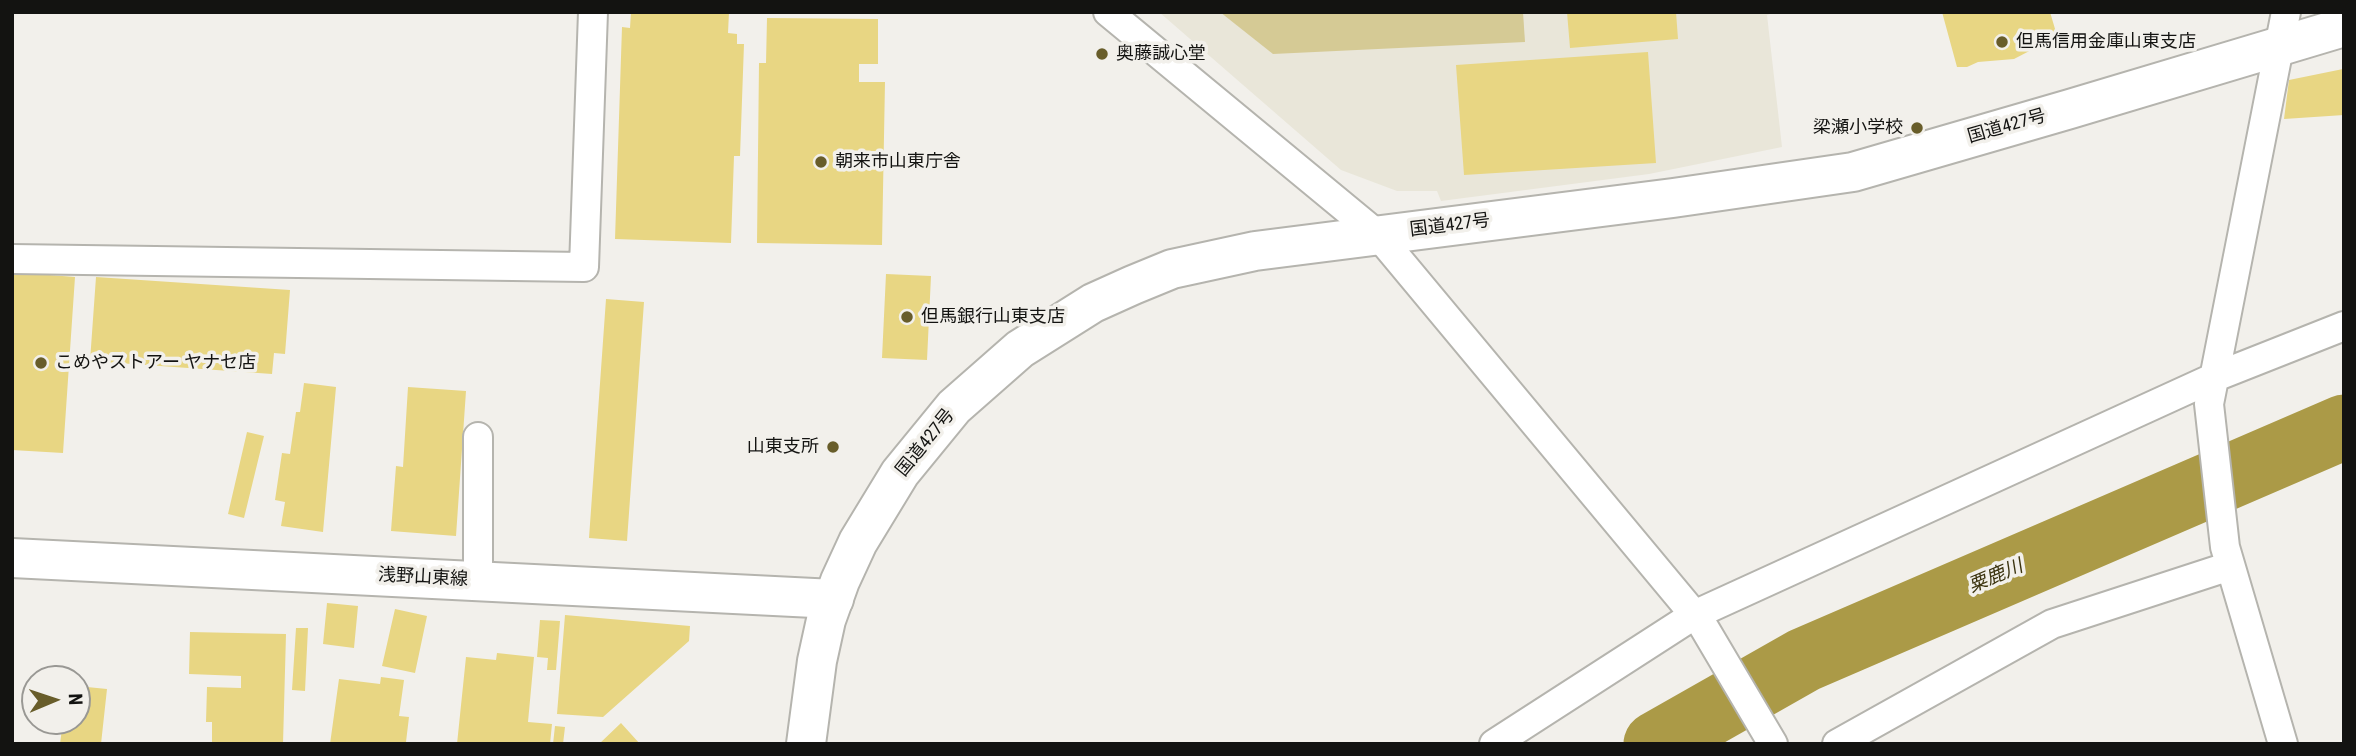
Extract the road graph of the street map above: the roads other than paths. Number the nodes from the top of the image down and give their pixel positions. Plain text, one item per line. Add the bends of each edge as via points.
1 (593, 12) edge
2 (1108, 12) edge
3 (2344, 26) edge
4 (2283, 29) edge
5 (1378, 235) junction
6 (12, 259) edge
7 (2344, 326) edge
8 (2212, 390) junction
9 (478, 437) dead end
10 (2228, 556) junction
11 (12, 558) edge
12 (478, 581) junction
13 (834, 599) junction
14 (1698, 619) junction
15 (806, 744) edge
16 (1494, 744) edge
17 (1773, 744) edge
18 (1837, 744) edge
19 (2283, 744) edge

1 - 6 street via 584,267
2 - 5 street
3 - 4 main road, 国道427号
4 - 5 main road, 国道427号 via 2070,109 1853,172
4 - 8 street
5 - 13 main road, 国道427号 via 1255,251 1172,269 1093,303 1029,343 954,407 900,473 858,542
5 - 14 street
7 - 8 street
8 - 10 street
8 - 14 street
9 - 12 street
10 - 18 street via 2052,624
10 - 19 street
11 - 12 main road, 浅野山東線
12 - 13 main road, 浅野山東線
13 - 15 main road, 国道427号 via 817,661
14 - 16 street
14 - 17 street

